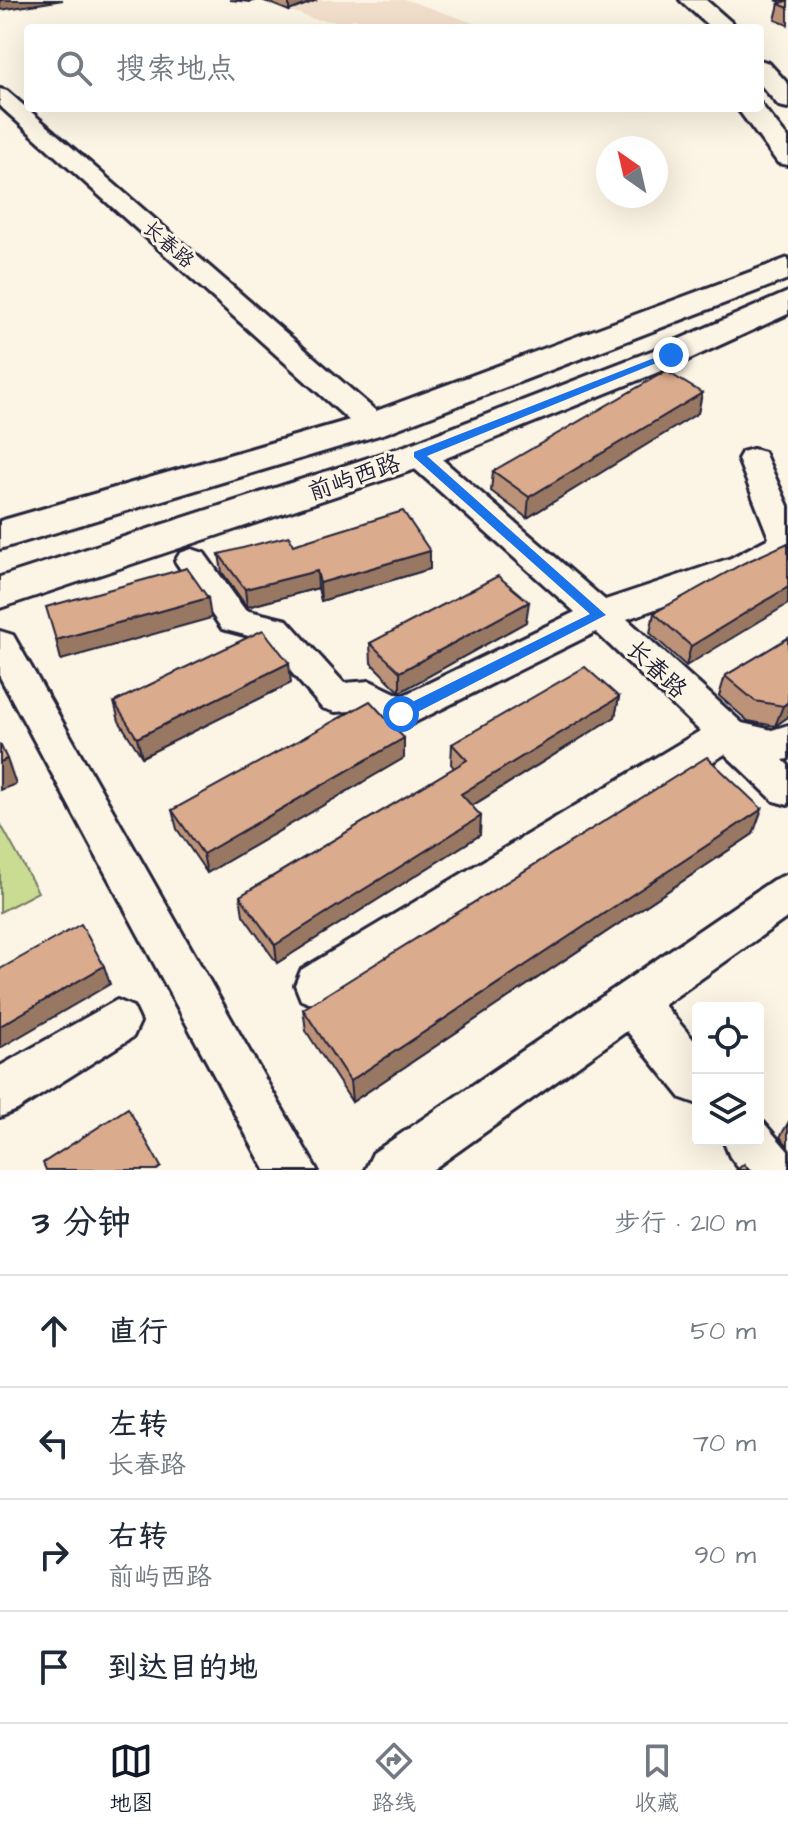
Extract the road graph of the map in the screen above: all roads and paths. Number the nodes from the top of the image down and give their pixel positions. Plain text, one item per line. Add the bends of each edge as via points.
1 (681, 9) edge
2 (717, 24) edge
3 (764, 73) edge
4 (0, 95) edge
5 (788, 100) edge
6 (753, 112) edge
7 (788, 157) edge
8 (788, 258) edge
9 (788, 268) edge
10 (782, 306) edge
11 (691, 307) junction
12 (373, 425) junction
13 (418, 455) junction
14 (753, 459) dead end
15 (0, 535) edge
16 (788, 544) edge
17 (192, 561) dead end
18 (0, 593) edge
19 (600, 615) junction
20 (0, 644) edge
21 (727, 735) junction
22 (788, 740) edge
23 (788, 789) edge
24 (788, 893) edge
25 (317, 985) dead end
26 (632, 1002) junction
27 (117, 1022) dead end
28 (692, 1074) edge
29 (0, 1093) edge
30 (752, 1146) edge
31 (292, 1170) edge
32 (390, 1170) edge
33 (772, 1170) edge

1 - 2 main road
3 - 5 main road
4 - 12 street, 长春路
6 - 7 main road
8 - 11 main road
9 - 11 main road, 前屿西路
10 - 13 main road, 前屿西路
11 - 12 main road, 前屿西路
12 - 15 main road, 前屿西路
13 - 18 main road, 前屿西路
13 - 19 street, 长春路
14 - 16 street
16 - 19 street via 743,566
17 - 19 street via 234,620 275,629 335,698 370,695 401,714
19 - 21 street, 长春路
20 - 31 street
21 - 22 street via 777,747
21 - 23 street, 长春路
21 - 25 street
24 - 26 street
26 - 28 street
26 - 32 street
27 - 29 street
30 - 33 street

